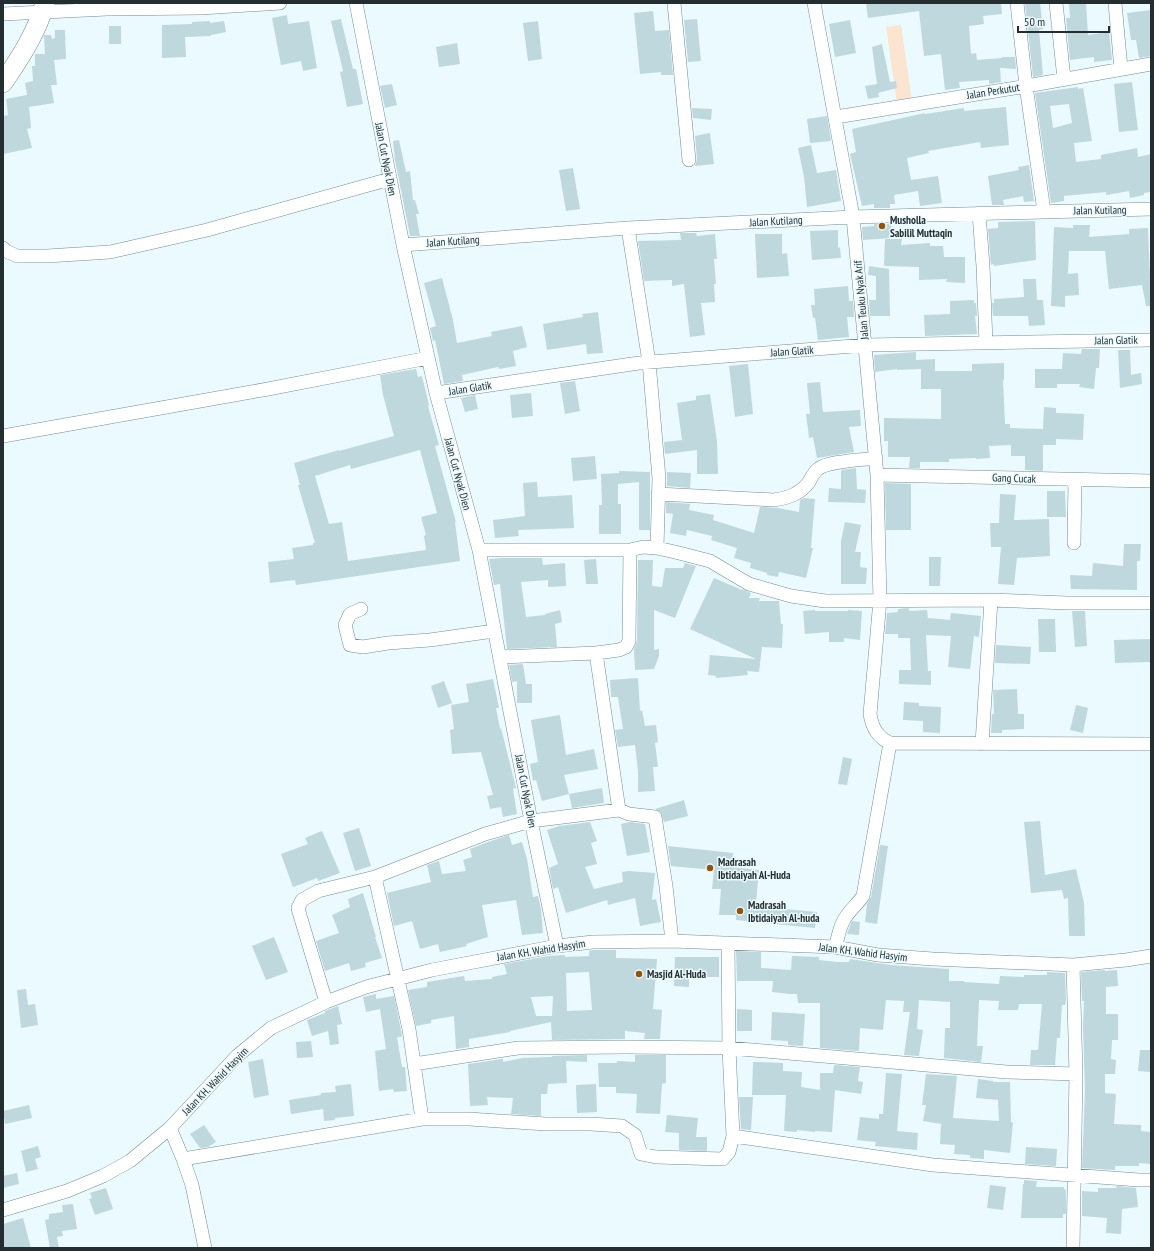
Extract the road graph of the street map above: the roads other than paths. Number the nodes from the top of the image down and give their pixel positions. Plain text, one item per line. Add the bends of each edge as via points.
1 (280, 3) edge
2 (356, 3) edge
3 (674, 3) edge
4 (814, 3) edge
5 (1017, 3) edge
6 (1056, 3) edge
7 (1115, 3) edge
8 (200, 6) edge
9 (44, 7) edge
10 (3, 14) edge
11 (1151, 64) edge
12 (1121, 69) junction
13 (1064, 79) junction
14 (3, 83) edge
15 (1026, 86) junction
16 (836, 116) junction
17 (689, 160) dead end
18 (390, 179) junction
19 (1151, 209) edge
20 (1044, 211) junction
21 (979, 213) junction
22 (854, 217) junction
23 (628, 228) junction
24 (403, 245) junction
25 (3, 248) edge
26 (1151, 340) edge
27 (986, 343) junction
28 (866, 346) junction
29 (428, 358) junction
30 (649, 362) junction
31 (436, 393) junction
32 (3, 436) edge
33 (876, 458) junction
34 (877, 475) junction
35 (1075, 480) junction
36 (1151, 481) edge
37 (658, 494) junction
38 (1074, 543) dead end
39 (657, 548) junction
40 (479, 550) junction
41 (630, 550) junction
42 (880, 600) junction
43 (991, 600) junction
44 (1151, 603) edge
45 (361, 609) dead end
46 (494, 631) junction
47 (596, 653) junction
48 (500, 658) junction
49 (890, 743) junction
50 (982, 744) junction
51 (1151, 744) edge
52 (619, 810) junction
53 (531, 821) junction
54 (375, 877) junction
55 (672, 941) junction
56 (728, 943) junction
57 (558, 946) junction
58 (835, 947) junction
59 (1151, 956) edge
60 (1073, 965) junction
61 (397, 979) junction
62 (326, 1002) junction
63 (729, 1048) junction
64 (414, 1064) junction
65 (1076, 1074) junction
66 (422, 1119) junction
67 (170, 1128) junction
68 (733, 1136) junction
69 (183, 1159) junction
70 (1075, 1176) junction
71 (1151, 1180) edge
72 (3, 1210) edge
73 (205, 1248) edge
74 (1073, 1248) edge

1 - 8 street
2 - 18 street, Jalan Cut Nyak Dien
3 - 17 street
4 - 16 street, Jalan Teuku Nyak Arif
5 - 15 street
6 - 13 street
7 - 12 street
8 - 9 street
9 - 10 street
9 - 14 highway via 25,50
11 - 12 street, Jalan Perkutut
12 - 13 street, Jalan Perkutut
13 - 15 street, Jalan Perkutut
15 - 16 street, Jalan Perkutut
15 - 20 street
16 - 22 street, Jalan Teuku Nyak Arif
18 - 24 street, Jalan Cut Nyak Dien
18 - 25 street via 207,230 110,252 16,256
19 - 20 street, Jalan Kutilang
20 - 21 street, Jalan Kutilang
21 - 22 street, Jalan Kutilang
21 - 27 street
22 - 23 street, Jalan Kutilang
22 - 28 street, Jalan Teuku Nyak Arif
23 - 24 street, Jalan Kutilang
23 - 30 street
24 - 29 street, Jalan Cut Nyak Dien
26 - 27 street, Jalan Glatik
27 - 28 street, Jalan Glatik
28 - 30 street, Jalan Glatik
28 - 33 street, Jalan Teuku Nyak Arif
29 - 31 street, Jalan Cut Nyak Dien
29 - 32 street via 260,391
30 - 31 street, Jalan Glatik
30 - 37 street via 659,478
31 - 40 street, Jalan Cut Nyak Dien
33 - 34 street, Jalan Teuku Nyak Arif
33 - 37 street via 841,462 818,469 802,490 783,499
34 - 35 street, Gang Cucak
34 - 42 street, Jalan Teuku Nyak Arif
35 - 36 street, Gang Cucak
35 - 38 street
37 - 39 street
39 - 41 street via 643,547
39 - 42 street via 710,561 749,584 791,596 825,601
40 - 41 street
40 - 46 street, Jalan Cut Nyak Dien
41 - 47 street via 629,641 626,647 619,650
42 - 43 street
42 - 49 street, Jalan Teuku Nyak Arif via 870,714 872,726 882,740
43 - 44 street
43 - 50 street
45 - 46 street via 350,614 346,625 350,645 363,647
46 - 48 street, Jalan Cut Nyak Dien
47 - 48 street
47 - 52 street
48 - 53 street, Jalan Cut Nyak Dien
49 - 50 street
49 - 58 street via 863,896 843,922
50 - 51 street
52 - 53 street
52 - 55 street via 656,818
53 - 54 street via 485,834
53 - 57 street, Jalan Cut Nyak Dien
54 - 61 street
54 - 62 street via 318,891 299,904 299,912
55 - 56 street, Jalan KH. Wahid Hasyim
55 - 57 street, Jalan KH. Wahid Hasyim via 593,942
56 - 58 street, Jalan KH. Wahid Hasyim
56 - 63 street
57 - 61 street, Jalan KH. Wahid Hasyim
58 - 60 street, Jalan KH. Wahid Hasyim via 878,955 925,959
59 - 60 street, Jalan KH. Wahid Hasyim
60 - 65 street
61 - 62 street, Jalan KH. Wahid Hasyim
61 - 64 street
62 - 67 street, Jalan KH. Wahid Hasyim via 271,1028 237,1056
63 - 64 street via 518,1048
63 - 65 street via 1008,1072
63 - 68 street
64 - 66 street
65 - 70 street
66 - 68 street via 622,1126 635,1135 641,1154 656,1158 722,1159 729,1152
66 - 69 street
67 - 69 street
67 - 72 street, Jalan KH. Wahid Hasyim via 130,1161 103,1176 67,1191
68 - 70 street via 933,1166
69 - 73 street via 192,1185
70 - 71 street
70 - 74 street

